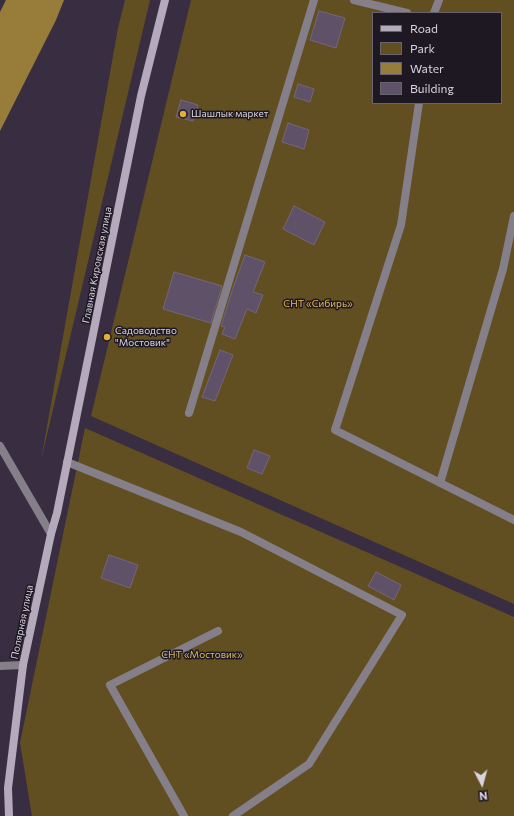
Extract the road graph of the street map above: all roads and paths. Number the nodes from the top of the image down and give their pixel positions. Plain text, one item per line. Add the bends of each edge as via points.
1 (165, 0) edge
2 (314, 0) edge
3 (354, 0) edge
4 (439, 0) edge
5 (404, 12) edge
6 (434, 12) edge
7 (419, 104) edge
8 (514, 216) edge
9 (189, 413) dead end
10 (0, 446) edge
11 (67, 462) junction
12 (440, 483) junction
13 (514, 520) edge
14 (51, 534) junction
15 (218, 631) dead end
16 (23, 664) junction
17 (0, 666) edge
18 (9, 816) edge
19 (184, 816) edge
20 (233, 816) edge

1 - 11 main road, Главная Кировская улица via 141,96
2 - 9 street
3 - 5 street
4 - 6 street
7 - 12 street via 401,225 335,430
8 - 12 street via 503,269
10 - 14 street
11 - 14 main road, Главная Кировская улица
11 - 20 street via 241,532 402,614 309,764
12 - 13 street
14 - 16 main road, Полярная улица
15 - 19 street via 110,686
16 - 17 street
16 - 18 main road, Полярная улица via 8,788

